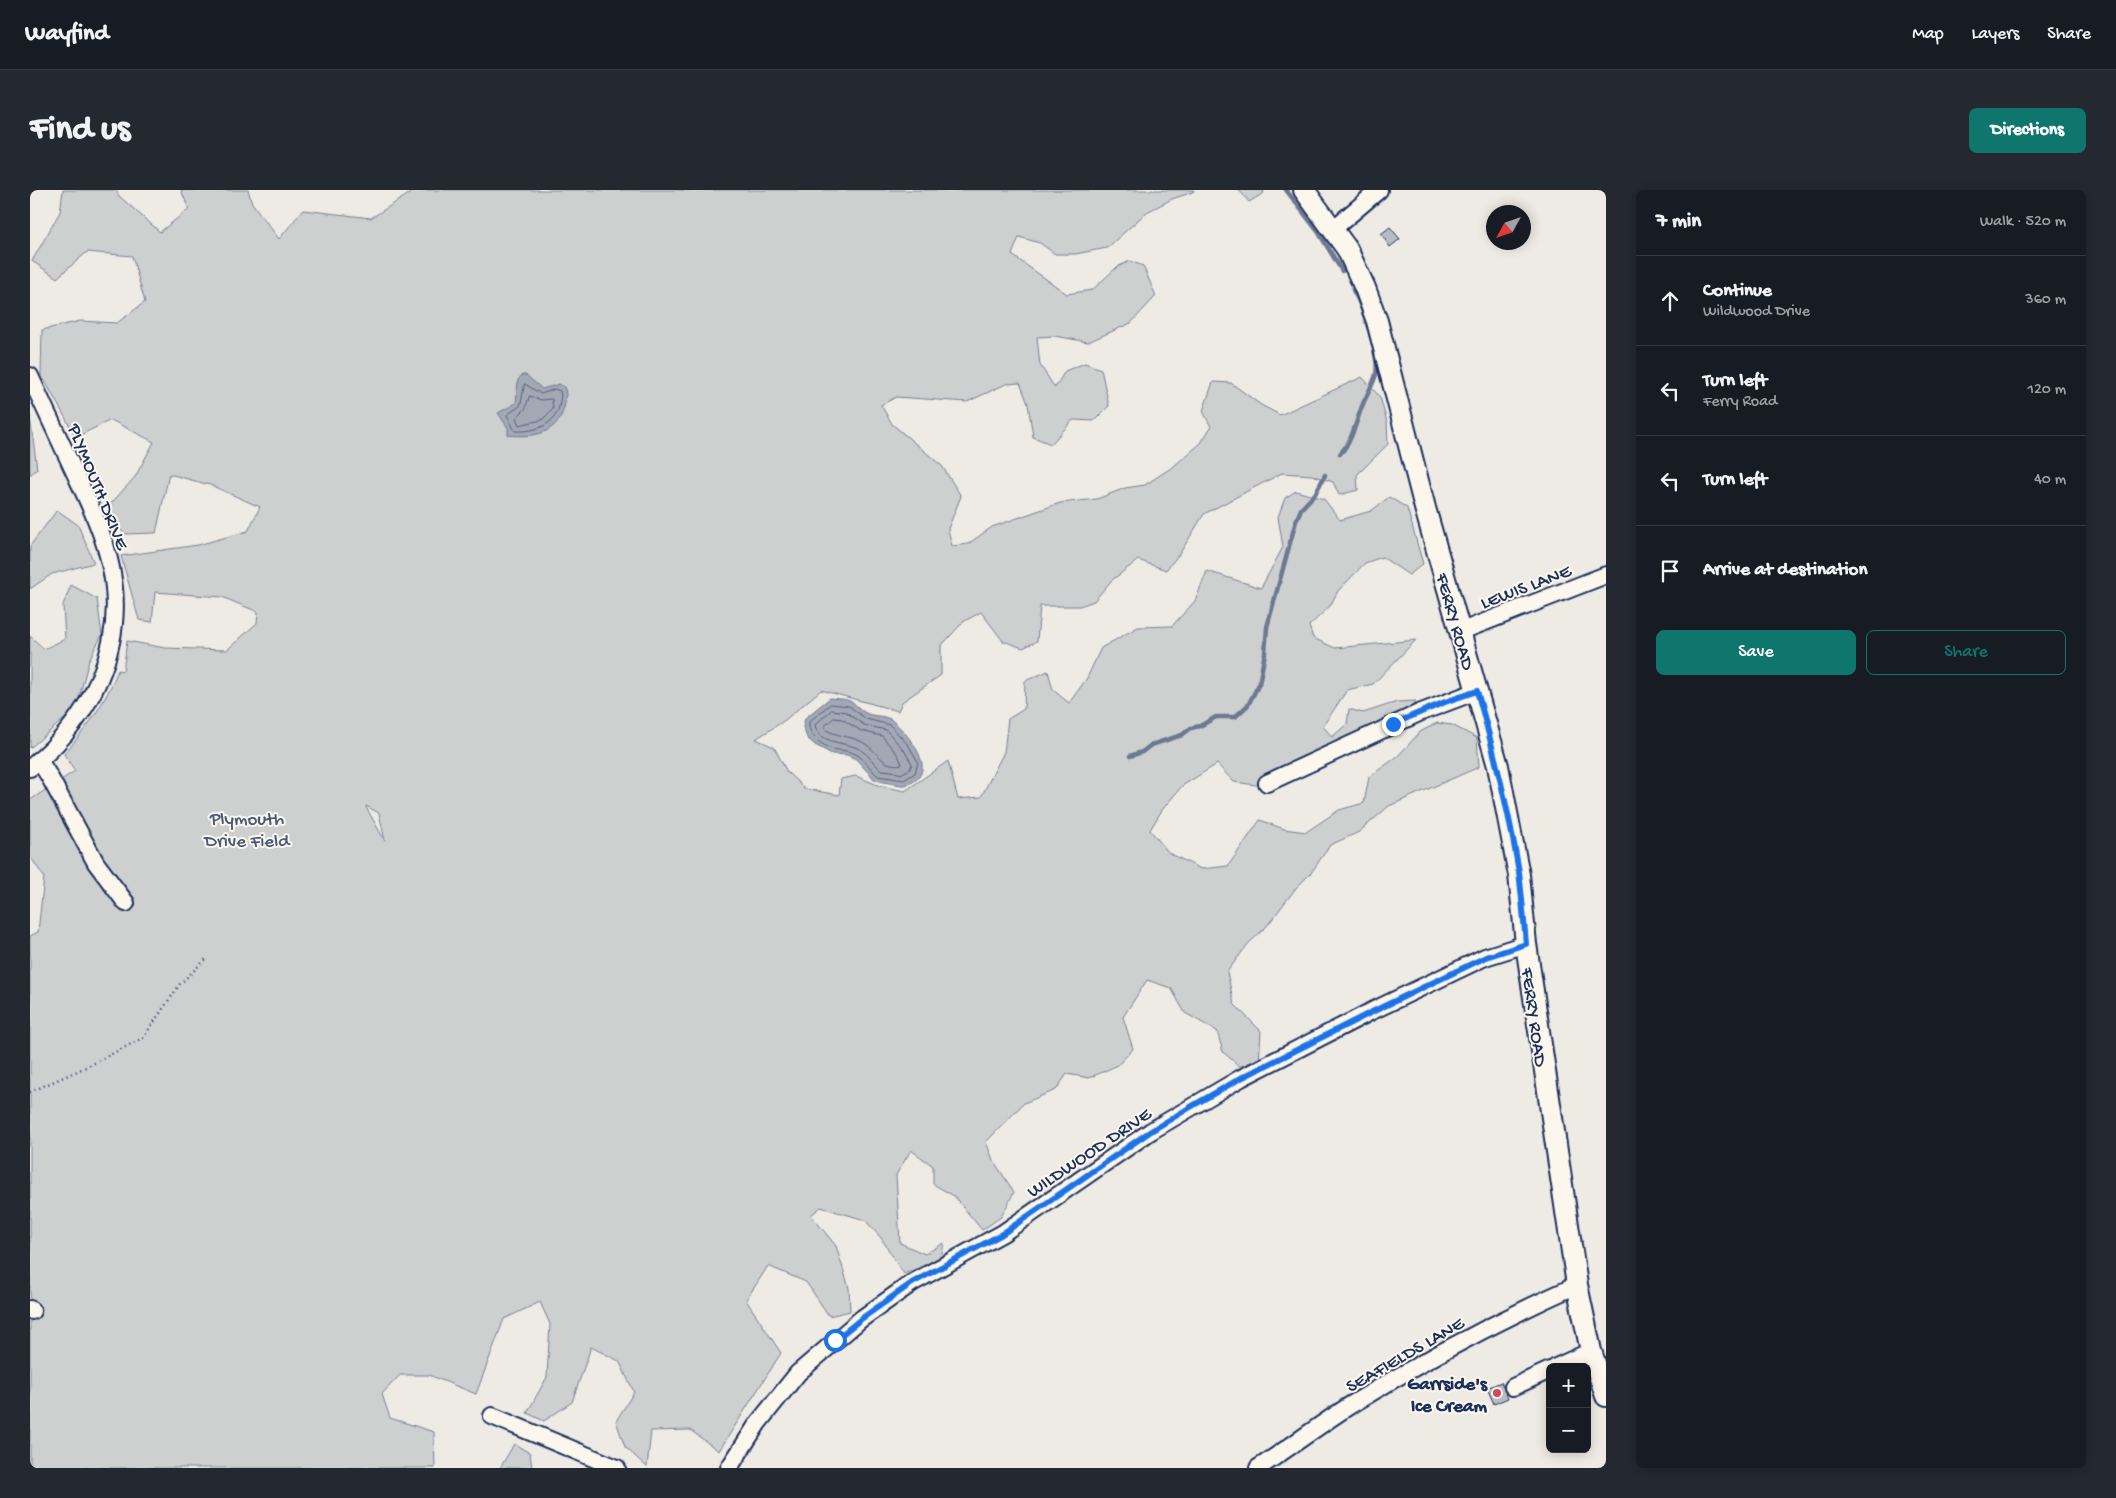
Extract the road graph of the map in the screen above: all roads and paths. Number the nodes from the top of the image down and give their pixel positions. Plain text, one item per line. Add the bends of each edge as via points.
1 (1304, 190) edge
2 (1380, 190) edge
3 (1333, 228) junction
4 (30, 376) edge
5 (1606, 575) edge
6 (1459, 632) junction
7 (1477, 691) junction
8 (35, 764) edge
9 (1267, 783) dead end
10 (126, 903) dead end
11 (1526, 944) junction
12 (206, 959) dead end
13 (30, 1092) edge
14 (1577, 1285) junction
15 (1591, 1351) junction
16 (1565, 1363) edge
17 (1546, 1372) edge
18 (1513, 1387) dead end
19 (1606, 1396) edge
20 (492, 1416) dead end
21 (617, 1468) edge
22 (729, 1468) edge
23 (1258, 1468) edge

1 - 3 main road, FERRY ROAD
2 - 3 street
3 - 6 main road, FERRY ROAD via 1358,272 1377,321
4 - 8 street, PLYMOUTH DRIVE via 102,533 115,599 112,635 100,681 85,709 62,740
5 - 6 street, LEWIS LANE
6 - 7 main road, FERRY ROAD
7 - 9 street via 1419,713
7 - 11 main road, FERRY ROAD via 1498,766 1511,831
8 - 10 street via 49,776 96,863
11 - 14 main road, FERRY ROAD
11 - 22 street, WILDWOOD DRIVE via 1486,957 1241,1078 1151,1131 1002,1234 912,1283 861,1319 798,1373 758,1423
12 - 13 path via 180,984 142,1038
14 - 15 main road, FERRY ROAD
14 - 23 street, SEAFIELDS LANE via 1527,1307 1402,1375
15 - 16 street
15 - 19 main road, FERRY ROAD
17 - 18 street
20 - 21 street

